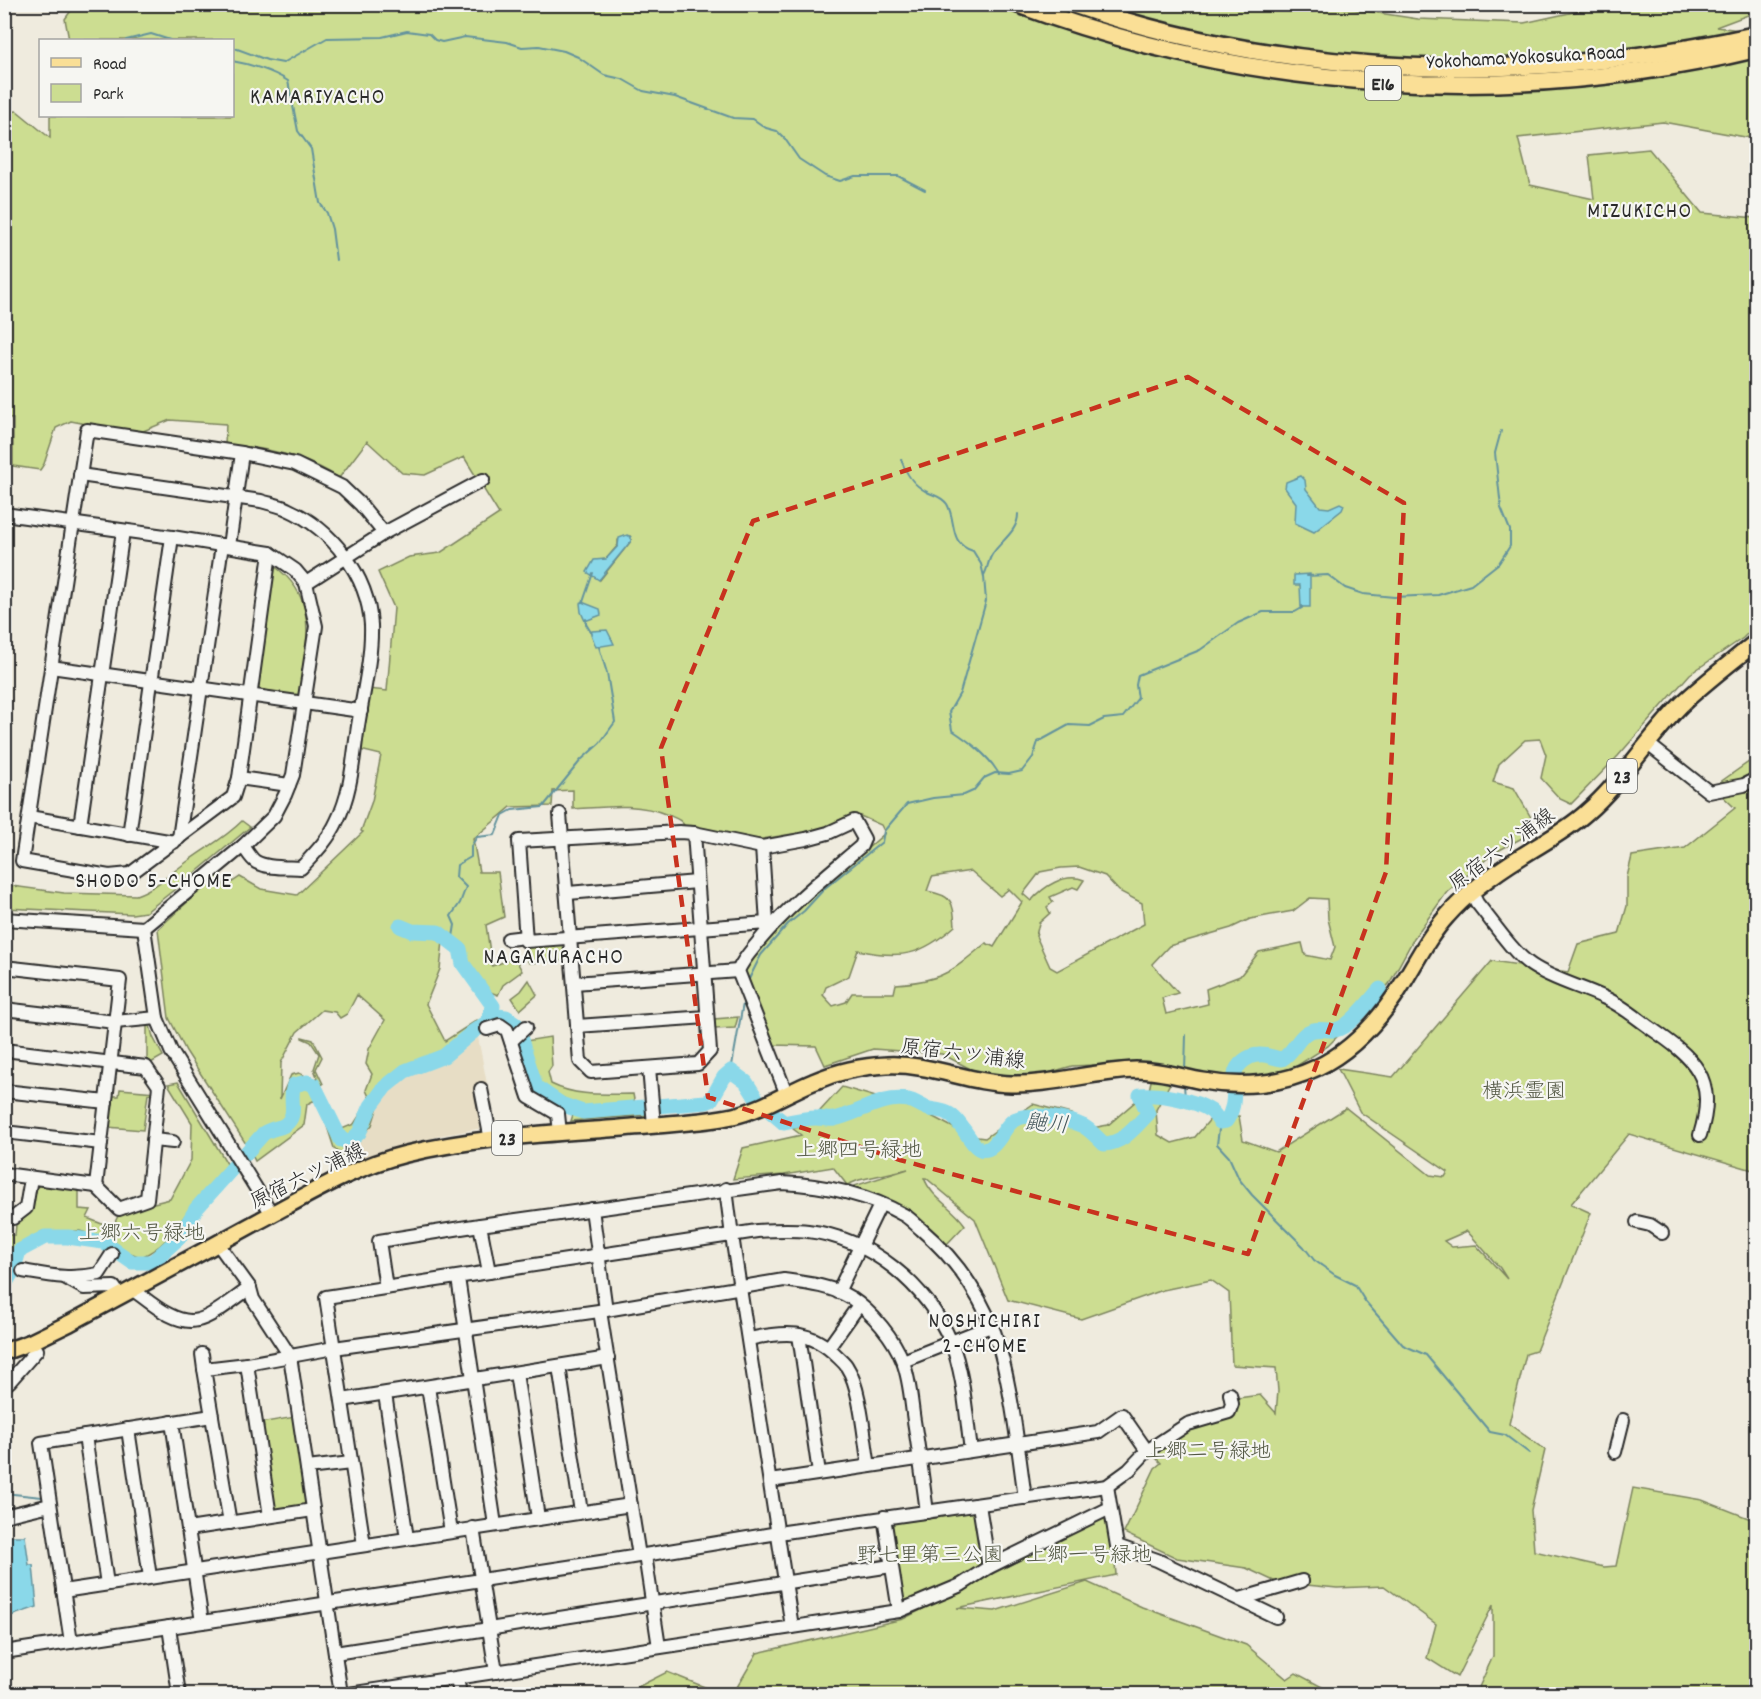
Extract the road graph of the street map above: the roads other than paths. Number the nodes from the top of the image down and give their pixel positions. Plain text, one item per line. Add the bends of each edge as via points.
1 (1017, 4) edge
2 (1072, 4) edge
3 (1756, 27) edge
4 (1756, 35) edge
5 (1756, 49) edge
6 (1594, 62) junction
7 (242, 453) junction
8 (80, 476) junction
9 (483, 480) dead end
10 (235, 499) junction
11 (4, 514) edge
12 (73, 524) junction
13 (123, 531) junction
14 (384, 533) junction
15 (171, 537) junction
16 (226, 546) junction
17 (270, 554) junction
18 (346, 557) junction
19 (306, 583) junction
20 (1756, 642) edge
21 (51, 667) junction
22 (103, 674) junction
23 (152, 681) junction
24 (201, 688) junction
25 (250, 695) junction
26 (304, 703) junction
27 (361, 711) junction
28 (1648, 744) junction
29 (239, 778) junction
30 (1756, 779) edge
31 (290, 785) junction
32 (560, 814) dead end
33 (29, 818) junction
34 (80, 826) junction
35 (694, 832) junction
36 (129, 834) junction
37 (563, 838) junction
38 (177, 840) junction
39 (243, 846) junction
40 (762, 847) junction
41 (697, 882) junction
42 (568, 893) junction
43 (1472, 893) junction
44 (4, 919) edge
45 (770, 924) junction
46 (144, 928) junction
47 (700, 928) junction
48 (525, 937) junction
49 (571, 938) junction
50 (508, 939) dead end
51 (4, 967) edge
52 (704, 973) junction
53 (574, 982) junction
54 (742, 982) junction
55 (4, 1009) edge
56 (707, 1017) junction
57 (157, 1018) junction
58 (115, 1022) junction
59 (577, 1026) junction
60 (526, 1027) dead end
61 (487, 1029) dead end
62 (511, 1041) junction
63 (4, 1050) edge
64 (111, 1062) junction
65 (649, 1068) junction
66 (481, 1089) dead end
67 (4, 1092) edge
68 (783, 1096) junction
69 (106, 1102) junction
70 (653, 1122) junction
71 (4, 1132) edge
72 (560, 1133) junction
73 (1700, 1135) dead end
74 (153, 1140) junction
75 (491, 1140) junction
76 (173, 1142) dead end
77 (101, 1143) junction
78 (4, 1174) edge
79 (31, 1178) junction
80 (96, 1186) junction
81 (726, 1189) junction
82 (880, 1205) junction
83 (592, 1209) junction
84 (272, 1215) junction
85 (4, 1217) edge
86 (1637, 1222) dead end
87 (480, 1225) junction
88 (1662, 1233) dead end
89 (732, 1236) junction
90 (218, 1244) junction
91 (861, 1246) junction
92 (112, 1254) dead end
93 (598, 1256) junction
94 (23, 1271) dead end
95 (489, 1272) junction
96 (66, 1278) junction
97 (458, 1278) junction
98 (741, 1286) junction
99 (250, 1288) junction
100 (386, 1288) junction
101 (126, 1292) junction
102 (838, 1292) junction
103 (860, 1305) junction
104 (603, 1310) junction
105 (991, 1326) junction
106 (466, 1330) junction
107 (799, 1335) junction
108 (749, 1339) junction
109 (950, 1341) junction
110 (31, 1342) junction
111 (829, 1347) junction
112 (334, 1348) junction
113 (4, 1352) edge
114 (202, 1354) dead end
115 (290, 1356) junction
116 (608, 1358) junction
117 (903, 1361) junction
118 (247, 1364) junction
119 (559, 1366) junction
120 (204, 1369) junction
121 (516, 1373) junction
122 (473, 1380) junction
123 (9, 1382) dead end
124 (428, 1387) junction
125 (385, 1394) junction
126 (1230, 1394) dead end
127 (342, 1400) junction
128 (212, 1416) junction
129 (1623, 1420) dead end
130 (172, 1422) junction
131 (128, 1429) junction
132 (85, 1436) junction
133 (1018, 1444) junction
134 (971, 1450) junction
135 (1147, 1451) junction
136 (1615, 1452) dead end
137 (921, 1458) junction
138 (351, 1463) junction
139 (868, 1466) junction
140 (307, 1468) junction
141 (819, 1473) junction
142 (770, 1481) junction
143 (1107, 1486) junction
144 (1025, 1498) junction
145 (631, 1504) junction
146 (979, 1504) junction
147 (50, 1505) junction
148 (1110, 1508) junction
149 (313, 1510) junction
150 (581, 1512) junction
151 (927, 1512) junction
152 (4, 1516) edge
153 (270, 1516) junction
154 (884, 1517) junction
155 (538, 1518) junction
156 (230, 1522) junction
157 (495, 1525) junction
158 (473, 1528) junction
159 (188, 1529) junction
160 (451, 1532) junction
161 (778, 1533) junction
162 (407, 1538) junction
163 (364, 1545) junction
164 (320, 1551) junction
165 (642, 1555) junction
166 (891, 1566) junction
167 (989, 1567) junction
168 (194, 1571) junction
169 (150, 1578) junction
170 (481, 1579) junction
171 (1302, 1581) dead end
172 (786, 1583) junction
173 (107, 1584) junction
174 (63, 1591) junction
175 (1240, 1599) junction
176 (327, 1603) junction
177 (653, 1603) junction
178 (899, 1611) junction
179 (1276, 1617) dead end
180 (202, 1622) junction
181 (169, 1627) junction
182 (792, 1627) junction
183 (489, 1629) junction
184 (71, 1642) junction
185 (659, 1647) junction
186 (4, 1652) edge
187 (335, 1653) junction
188 (496, 1672) junction
189 (457, 1678) junction
190 (401, 1691) edge
191 (179, 1695) edge
192 (341, 1695) edge
193 (349, 1695) edge
194 (459, 1695) edge

1 - 5 highway, Yokohama Yokosuka Road / E16 via 1067,22 1202,58 1336,79 1390,83 1579,79 1668,68
2 - 6 highway, Yokohama Yokosuka Road / E16 via 1185,37 1353,63 1480,68
3 - 6 highway
4 - 6 highway, Yokohama Yokosuka Road / E16 via 1679,51
7 - 8 street via 87,430
7 - 10 street
7 - 14 street via 295,464 342,487
8 - 10 street
8 - 12 street
9 - 14 street
10 - 16 street
10 - 18 street via 261,501 307,519
11 - 12 street
12 - 13 street
12 - 21 street
13 - 15 street
13 - 22 street
14 - 18 street
15 - 16 street
15 - 23 street
16 - 17 street
16 - 24 street
17 - 19 street via 295,570
17 - 25 street
18 - 19 street
18 - 27 street via 362,585 371,625
19 - 26 street via 316,626
20 - 28 main road, 原宿六ツ浦線 / 23 via 1683,704
21 - 22 street
21 - 33 street
22 - 23 street
22 - 34 street
23 - 24 street
23 - 36 street
24 - 25 street
24 - 38 street
25 - 26 street
25 - 29 street
26 - 27 street
26 - 31 street
27 - 39 street via 348,796 337,823 318,850 301,868 276,867 255,861
28 - 30 street via 1709,792
28 - 43 main road, 原宿六ツ浦線 / 23 via 1586,813
29 - 31 street
29 - 38 street via 233,797
31 - 39 street via 274,816
32 - 37 street
33 - 34 street
33 - 38 street via 22,861 109,876 130,874
34 - 36 street
35 - 37 street
35 - 40 street
35 - 41 street
36 - 38 street
37 - 42 street
37 - 48 street via 519,841
39 - 46 street
40 - 45 street
40 - 45 street via 828,833 854,821 864,838 861,846
41 - 42 street
41 - 47 street
42 - 49 street
43 - 68 main road, 原宿六ツ浦線 / 23 via 1446,917 1375,1022 1332,1059 1311,1070 1265,1083 1240,1085 1145,1070 1010,1084 924,1066 893,1064 845,1070
43 - 73 street via 1526,962 1612,1001 1689,1056 1705,1091 1706,1110
44 - 46 street
45 - 47 street
45 - 54 street via 743,961
46 - 57 street
47 - 49 street
47 - 52 street
48 - 49 street via 526,941
48 - 50 street
49 - 53 street
51 - 58 street via 120,980
52 - 53 street
52 - 54 street
52 - 56 street
53 - 59 street
54 - 68 street
55 - 58 street
56 - 59 street
56 - 65 street via 710,1051 698,1064
57 - 58 street
57 - 84 street via 171,1051
58 - 64 street
59 - 65 street via 580,1061 591,1072
60 - 62 street
61 - 62 street via 500,1025
62 - 72 street via 530,1096 558,1114
63 - 64 street
64 - 69 street
64 - 74 street via 146,1067 159,1086
65 - 70 street
66 - 75 street
67 - 69 street
68 - 70 main road, 原宿六ツ浦線 / 23 via 734,1116
69 - 77 street
70 - 72 main road, 原宿六ツ浦線 / 23
71 - 77 street
72 - 75 main road, 原宿六ツ浦線 / 23
74 - 76 street
74 - 80 street via 147,1199 119,1209
75 - 84 main road, 原宿六ツ浦線 / 23 via 400,1155 335,1179
77 - 80 street
78 - 79 street
79 - 80 street
79 - 85 street via 26,1208 13,1218
81 - 82 street via 782,1183 826,1186
81 - 83 street
81 - 89 street
82 - 91 street
82 - 105 street via 905,1216 951,1258 976,1293
83 - 87 street
83 - 93 street
84 - 90 main road, 原宿六ツ浦線 / 23
86 - 88 street
87 - 95 street
87 - 100 street via 379,1241
89 - 91 street via 777,1230 810,1231
89 - 93 street
89 - 98 street
90 - 99 street
90 - 101 main road, 原宿六ツ浦線 / 23
91 - 102 street
91 - 109 street via 910,1282 928,1303
92 - 96 street via 99,1274
93 - 95 street
93 - 104 street
94 - 96 street
95 - 97 street
96 - 101 street via 84,1288 114,1287
97 - 100 street
97 - 106 street
98 - 102 street via 784,1280
98 - 104 street
98 - 108 street
99 - 101 street via 207,1316 189,1321
99 - 115 street
100 - 112 street via 326,1298
101 - 110 main road, 原宿六ツ浦線 / 23
102 - 103 street
103 - 111 street
103 - 117 street via 880,1325
104 - 106 street
104 - 116 street
105 - 109 street
105 - 133 street via 1000,1348
106 - 112 street
106 - 122 street
107 - 108 street via 774,1333
107 - 111 street
107 - 141 street
108 - 142 street
109 - 117 street
109 - 134 street via 957,1361
110 - 113 main road, 原宿六ツ浦線 / 23
110 - 123 street via 37,1350
111 - 139 street via 848,1367 855,1388
112 - 115 street
112 - 127 street
114 - 120 street
115 - 118 street
115 - 140 street
116 - 119 street
116 - 145 street
117 - 137 street
118 - 120 street
118 - 153 street
119 - 121 street
119 - 150 street
120 - 128 street
121 - 122 street
121 - 155 street
122 - 124 street
122 - 157 street
124 - 125 street
124 - 160 street
125 - 127 street
125 - 162 street
126 - 135 street via 1229,1412 1195,1420
127 - 138 street
128 - 130 street
128 - 156 street
129 - 136 street
130 - 131 street
130 - 159 street
131 - 132 street
131 - 169 street
132 - 147 street via 41,1443
132 - 173 street
133 - 134 street
133 - 135 street via 1098,1432 1122,1415
133 - 144 street
134 - 137 street
135 - 143 street
137 - 139 street
137 - 151 street
138 - 140 street
138 - 163 street
139 - 141 street
140 - 149 street
141 - 142 street
142 - 161 street
143 - 144 street
143 - 148 street
144 - 146 street
145 - 150 street
145 - 165 street
146 - 151 street
146 - 167 street
147 - 152 street
147 - 174 street
148 - 167 street
148 - 175 street via 1117,1546
149 - 153 street
149 - 164 street
150 - 155 street
151 - 154 street
153 - 156 street
154 - 161 street
154 - 166 street
155 - 157 street
156 - 159 street
157 - 158 street
158 - 160 street
158 - 170 street
159 - 168 street
160 - 162 street
161 - 165 street
161 - 172 street
162 - 163 street
163 - 164 street
164 - 168 street
164 - 176 street
165 - 170 street
165 - 177 street
166 - 172 street
166 - 178 street
167 - 178 street via 961,1585
168 - 169 street
168 - 180 street
169 - 173 street
170 - 176 street
170 - 183 street
171 - 175 street
172 - 177 street
172 - 182 street
173 - 174 street
174 - 184 street
175 - 179 street
176 - 180 street
176 - 187 street
177 - 183 street
177 - 185 street
178 - 182 street
180 - 181 street
181 - 184 street
181 - 191 street
182 - 185 street
183 - 187 street
183 - 188 street
184 - 186 street
185 - 188 street
187 - 192 street
188 - 189 street
189 - 190 street
189 - 194 street
190 - 193 street

